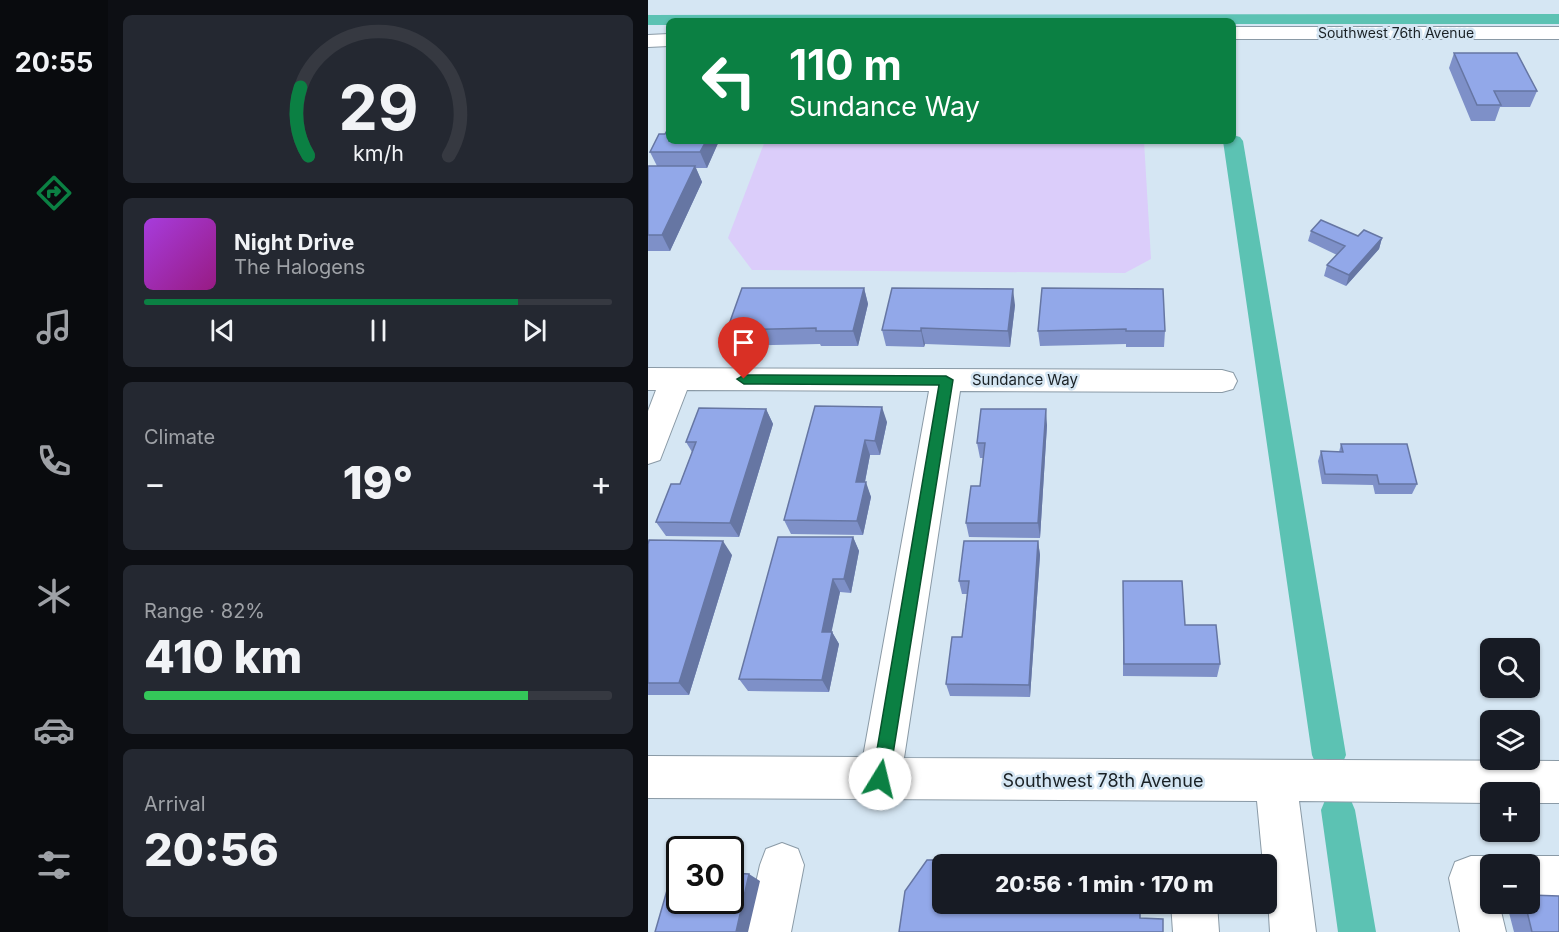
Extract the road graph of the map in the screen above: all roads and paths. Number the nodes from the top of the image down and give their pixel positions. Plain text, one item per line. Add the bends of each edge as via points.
1 (1236, 33) edge
2 (1559, 33) edge
3 (662, 379) edge
4 (946, 380) junction
5 (1222, 381) dead end
6 (648, 451) edge
7 (648, 777) edge
8 (880, 779) junction
9 (1276, 782) junction
10 (1559, 782) edge
11 (782, 865) dead end
12 (1480, 878) edge
13 (1540, 878) edge
14 (1559, 878) edge
15 (1195, 914) edge
16 (768, 932) edge
17 (1196, 932) edge
18 (1293, 932) edge
19 (1483, 932) edge

1 - 2 street, Southwest 76th Avenue
3 - 4 street, Sundance Way
3 - 6 street
4 - 5 street, Sundance Way
4 - 8 street
7 - 8 street, Southwest 78th Avenue
8 - 9 street, Southwest 78th Avenue
9 - 10 street, Southwest 78th Avenue
9 - 18 street
11 - 16 street
12 - 19 street via 1471,878
13 - 14 street
15 - 17 street

